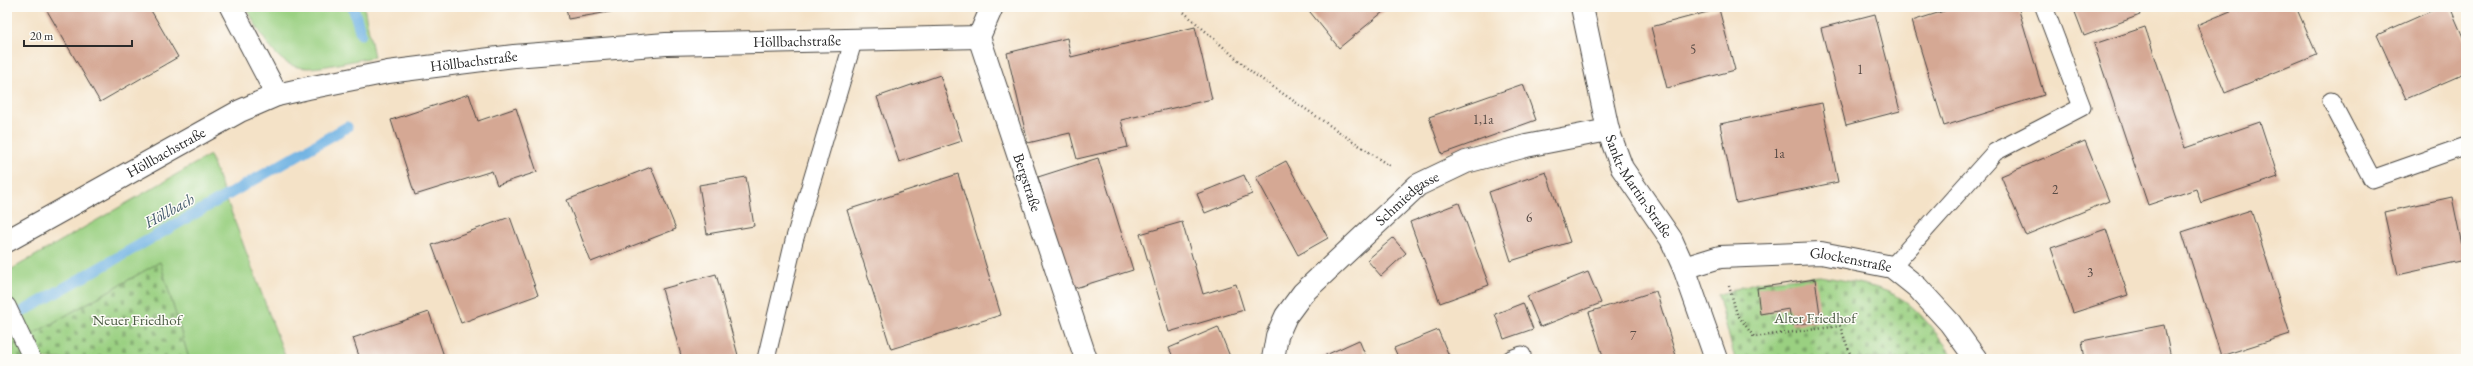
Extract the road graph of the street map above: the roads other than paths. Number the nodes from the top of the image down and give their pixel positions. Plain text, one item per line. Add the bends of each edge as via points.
1 (231, 7) edge
2 (992, 7) edge
3 (1582, 7) edge
4 (2044, 7) edge
5 (979, 37) junction
6 (853, 42) junction
7 (277, 95) junction
8 (2332, 101) dead end
9 (1608, 130) junction
10 (2466, 146) edge
11 (7, 241) edge
12 (1892, 267) junction
13 (1684, 268) junction
14 (7, 306) edge
15 (32, 359) edge
16 (766, 359) edge
17 (1086, 359) edge
18 (1272, 359) edge
19 (1716, 359) edge
20 (1976, 359) edge

1 - 7 street
2 - 5 street
3 - 9 street, Sankt-Martin-Straße
4 - 12 lane via 2082,107 1995,152
5 - 6 street, Höllbachstraße
5 - 17 street, Bergstraße
6 - 7 street, Höllbachstraße via 666,44 514,56 388,72
6 - 16 lane via 794,240
7 - 11 street, Höllbachstraße via 240,111
8 - 10 lane via 2372,179
9 - 13 street, Sankt-Martin-Straße via 1622,168 1671,239
9 - 18 street, Schmiedgasse via 1526,146 1466,162 1418,186 1304,293 1286,316 1277,336
12 - 13 street, Glockenstraße via 1821,253 1720,257
12 - 20 street, Glockenstraße via 1917,287 1950,323
13 - 19 street, Sankt-Martin-Straße
14 - 15 lane

